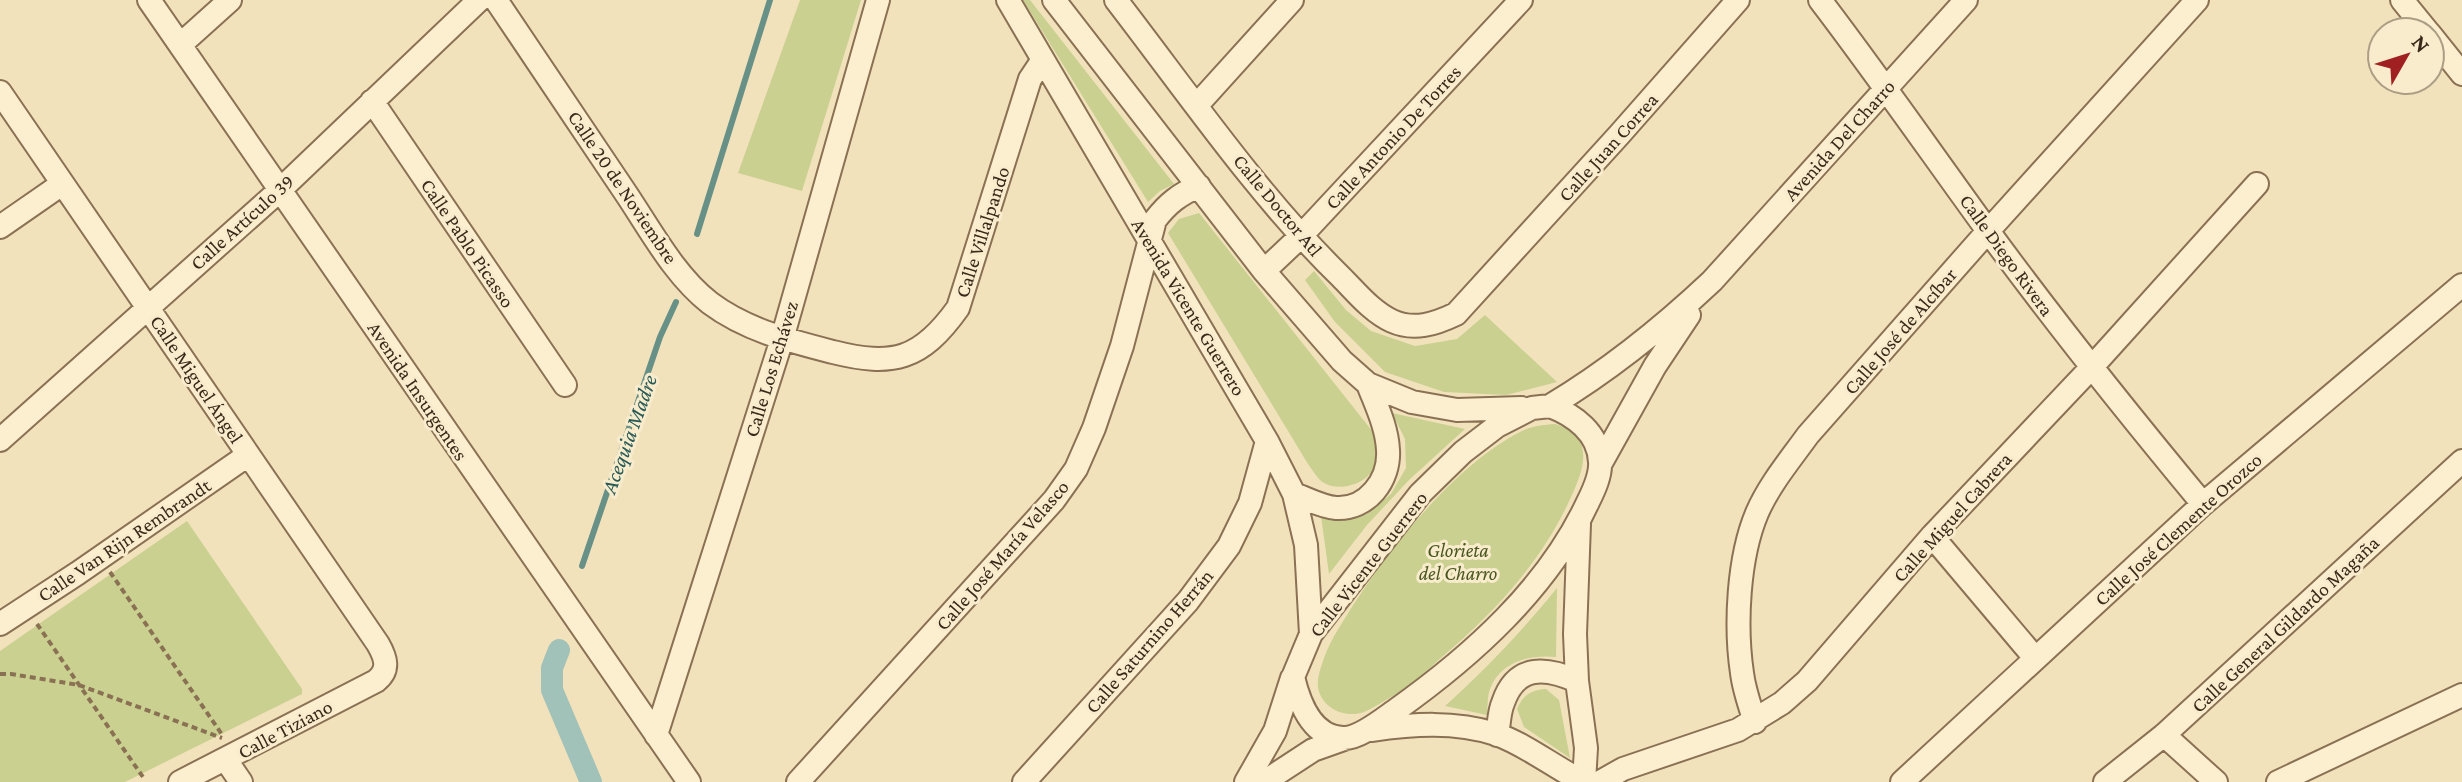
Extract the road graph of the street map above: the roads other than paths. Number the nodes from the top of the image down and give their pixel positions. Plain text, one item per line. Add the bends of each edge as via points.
1 (149, 0) edge
2 (230, 0) edge
3 (479, 0) edge
4 (496, 0) edge
5 (878, 0) edge
6 (1008, 0) edge
7 (1054, 0) edge
8 (1116, 0) edge
9 (1292, 0) edge
10 (1521, 0) edge
11 (1738, 0) edge
12 (1820, 0) edge
13 (1966, 0) edge
14 (2197, 0) edge
15 (2402, 0) edge
16 (2415, 16) edge
17 (180, 45) junction
18 (2446, 54) edge
19 (1042, 61) junction
20 (2462, 74) edge
21 (1886, 86) junction
22 (0, 92) edge
23 (372, 101) junction
24 (1197, 105) junction
25 (62, 184) junction
26 (2257, 184) dead end
27 (1199, 186) junction
28 (280, 190) junction
29 (0, 227) edge
30 (1988, 231) junction
31 (1300, 237) junction
32 (1150, 241) junction
33 (1264, 271) junction
34 (1712, 281) junction
35 (2462, 285) edge
36 (1476, 293) joint
37 (148, 306) junction
38 (782, 339) junction
39 (2091, 368) junction
40 (1368, 384) junction
41 (565, 385) dead end
42 (1541, 407) junction
43 (0, 440) edge
44 (1267, 441) junction
45 (248, 455) junction
46 (2462, 461) edge
47 (1601, 463) junction
48 (1294, 494) junction
49 (2203, 504) junction
50 (1579, 521) junction
51 (1932, 536) junction
52 (0, 624) edge
53 (1311, 634) junction
54 (2035, 658) junction
55 (385, 669) joint
56 (1293, 677) junction
57 (1577, 681) junction
58 (2462, 695) edge
59 (1755, 722) junction
60 (1366, 730) junction
61 (656, 735) junction
62 (1497, 735) junction
63 (2164, 735) junction
64 (1344, 739) junction
65 (226, 760) junction
66 (180, 782) edge
67 (241, 782) edge
68 (689, 782) edge
69 (798, 782) edge
70 (1024, 782) edge
71 (1246, 782) edge
72 (1264, 782) edge
73 (1600, 782) edge
74 (1902, 782) edge
75 (2105, 782) edge
76 (2216, 782) edge
77 (2278, 782) edge

1 - 17 street, Avenida Insurgentes
2 - 17 street
3 - 23 street, Calle Artículo 39
4 - 38 street, Calle 20 de Noviembre via 685,277 734,319
5 - 38 street, Calle Los Echávez
6 - 19 street, Avenida Vicente Guerrero
7 - 27 street
8 - 24 street, Calle Doctor Atl
9 - 24 street
10 - 31 street, Calle Antonio De Torres
11 - 36 street, Calle Juan Correa
12 - 21 street, Calle Diego Rivera
13 - 21 street, Avenida Del Charro
14 - 30 street, Calle José de Alcíbar
15 - 16 street
17 - 28 street, Avenida Insurgentes
18 - 20 street
19 - 32 street, Avenida Vicente Guerrero
19 - 38 street, Calle Villalpando via 1030,79 958,308 946,324 917,351 889,360 861,359
21 - 30 street, Calle Diego Rivera
21 - 34 street, Avenida Del Charro
22 - 25 street, Calle Miguel Ángel
23 - 28 street, Calle Artículo 39
23 - 41 street, Calle Pablo Picasso
24 - 31 street, Calle Doctor Atl
25 - 29 street
25 - 37 street, Calle Miguel Ángel
26 - 39 street, Calle Miguel Cabrera
27 - 32 street, Calle José María Velasco via 1166,205
27 - 33 street
28 - 37 street, Calle Artículo 39
28 - 61 street, Avenida Insurgentes
30 - 39 street, Calle Diego Rivera
30 - 59 street, Calle José de Alcíbar via 1808,435 1757,514 1744,562 1737,628 1742,677
31 - 33 street, Calle Antonio De Torres
31 - 36 street, Calle Doctor Atl via 1392,321 1417,326 1439,322 1456,314
32 - 44 street, Avenida Vicente Guerrero
32 - 69 street, Calle José María Velasco via 1122,346 1076,469 1054,500
33 - 40 street
34 - 42 street, Avenida Del Charro via 1631,352 1585,385
34 - 47 street, Avenida Del Charro via 1655,366
35 - 49 street, Calle José Clemente Orozco
37 - 43 street, Calle Artículo 39
37 - 45 street, Calle Miguel Ángel
38 - 61 street, Calle Los Echávez
39 - 49 street, Calle Diego Rivera
39 - 51 street, Calle Miguel Cabrera
40 - 42 street via 1412,402 1457,410
40 - 48 street via 1389,449 1383,480 1353,506 1321,505
42 - 47 street via 1567,413 1587,430
42 - 53 street, Calle Vicente Guerrero via 1497,426 1420,494
44 - 48 street, Avenida Vicente Guerrero
44 - 70 street, Calle Saturnino Herrán via 1250,503 1229,546 1188,601
45 - 52 street, Calle Van Rijn Rembrandt
45 - 55 street, Calle Miguel Ángel via 378,644
46 - 63 street, Calle General Gildardo Magaña
47 - 50 street
48 - 53 street, Avenida Vicente Guerrero via 1306,545
49 - 54 street, Calle José Clemente Orozco
50 - 57 street
50 - 60 street via 1548,568 1466,657
51 - 54 street
51 - 59 street, Calle Miguel Cabrera via 1807,681
53 - 56 street, Calle Vicente Guerrero
54 - 74 street, Calle José Clemente Orozco
55 - 65 street, Calle Tiziano via 376,681
56 - 64 street via 1311,722
56 - 71 street via 1275,731
57 - 62 street via 1556,671 1525,673 1503,702
57 - 62 street via 1586,748 1584,782
58 - 77 street
59 - 73 street, Calle Miguel Cabrera
60 - 62 street via 1417,723
60 - 64 street
61 - 68 street, Avenida Insurgentes
63 - 75 street, Calle General Gildardo Magaña
63 - 76 street
64 - 72 street via 1313,750
65 - 66 street, Calle Tiziano
65 - 67 street

